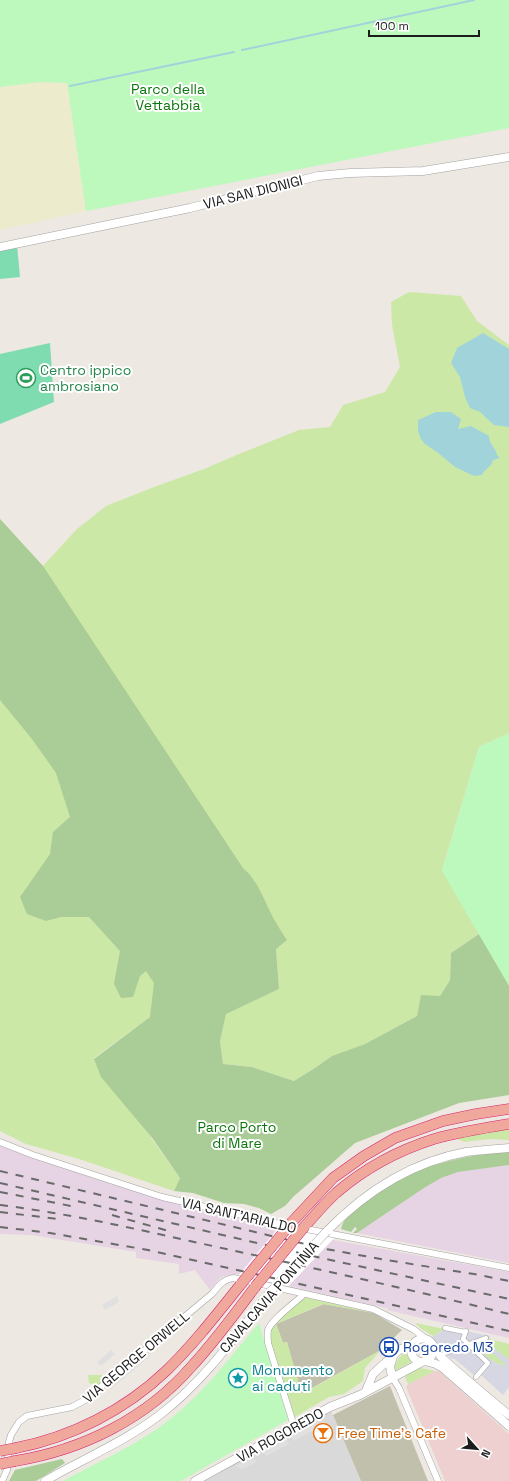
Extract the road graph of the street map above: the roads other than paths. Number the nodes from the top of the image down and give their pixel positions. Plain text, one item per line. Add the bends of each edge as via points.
1 (509, 156) edge
2 (0, 247) edge
3 (509, 1109) edge
4 (509, 1124) edge
5 (0, 1142) edge
6 (509, 1148) edge
7 (508, 1268) edge
8 (304, 1294) junction
9 (446, 1328) dead end
10 (486, 1338) dead end
11 (426, 1339) junction
12 (413, 1344) junction
13 (470, 1345) junction
14 (434, 1347) junction
15 (396, 1353) junction
16 (445, 1353) dead end
17 (424, 1361) junction
18 (392, 1377) junction
19 (476, 1377) dead end
20 (366, 1391) junction
21 (509, 1415) edge
22 (294, 1426) junction
23 (509, 1426) edge
24 (0, 1451) edge
25 (0, 1464) edge
26 (207, 1478) edge
27 (2, 1481) edge
28 (45, 1481) edge
29 (195, 1481) edge
30 (438, 1481) edge

1 - 2 street, VIA SAN DIONIGI via 423,171 318,176 190,208
3 - 24 highway, bridge via 443,1121 395,1138 364,1156 333,1178 292,1222 182,1355 145,1389 83,1427 46,1441
4 - 25 highway, bridge via 441,1137 419,1144 364,1172 336,1193 305,1226 192,1366 149,1405 91,1440 56,1452
5 - 7 street, VIA SANT'ARIALDO via 170,1199 280,1224
6 - 28 street, CAVALCAVIA PONTINIA, bridge via 466,1152 420,1166 375,1190 352,1206 271,1291 191,1388 129,1436
8 - 11 street, VIA GEORGE ORWELL via 378,1311 413,1329
8 - 22 street via 274,1321 267,1336
8 - 27 street, VIA GEORGE ORWELL via 229,1278 79,1404 27,1416 19,1422 12,1434 7,1470
9 - 13 street via 465,1331 463,1339
10 - 13 street
11 - 12 street via 419,1339
11 - 14 street
12 - 15 street
12 - 17 street via 412,1355 417,1360
13 - 16 street
13 - 19 street via 488,1363
14 - 17 street via 433,1354
14 - 21 street via 442,1358
15 - 18 street via 390,1366
15 - 20 street via 373,1374
17 - 18 street, VIA ROGOREDO
17 - 23 street via 443,1368
18 - 20 street, VIA ROGOREDO
18 - 30 street
20 - 22 street, VIA ROGOREDO
22 - 26 street, VIA ROGOREDO
26 - 29 street, VIA ROGOREDO

